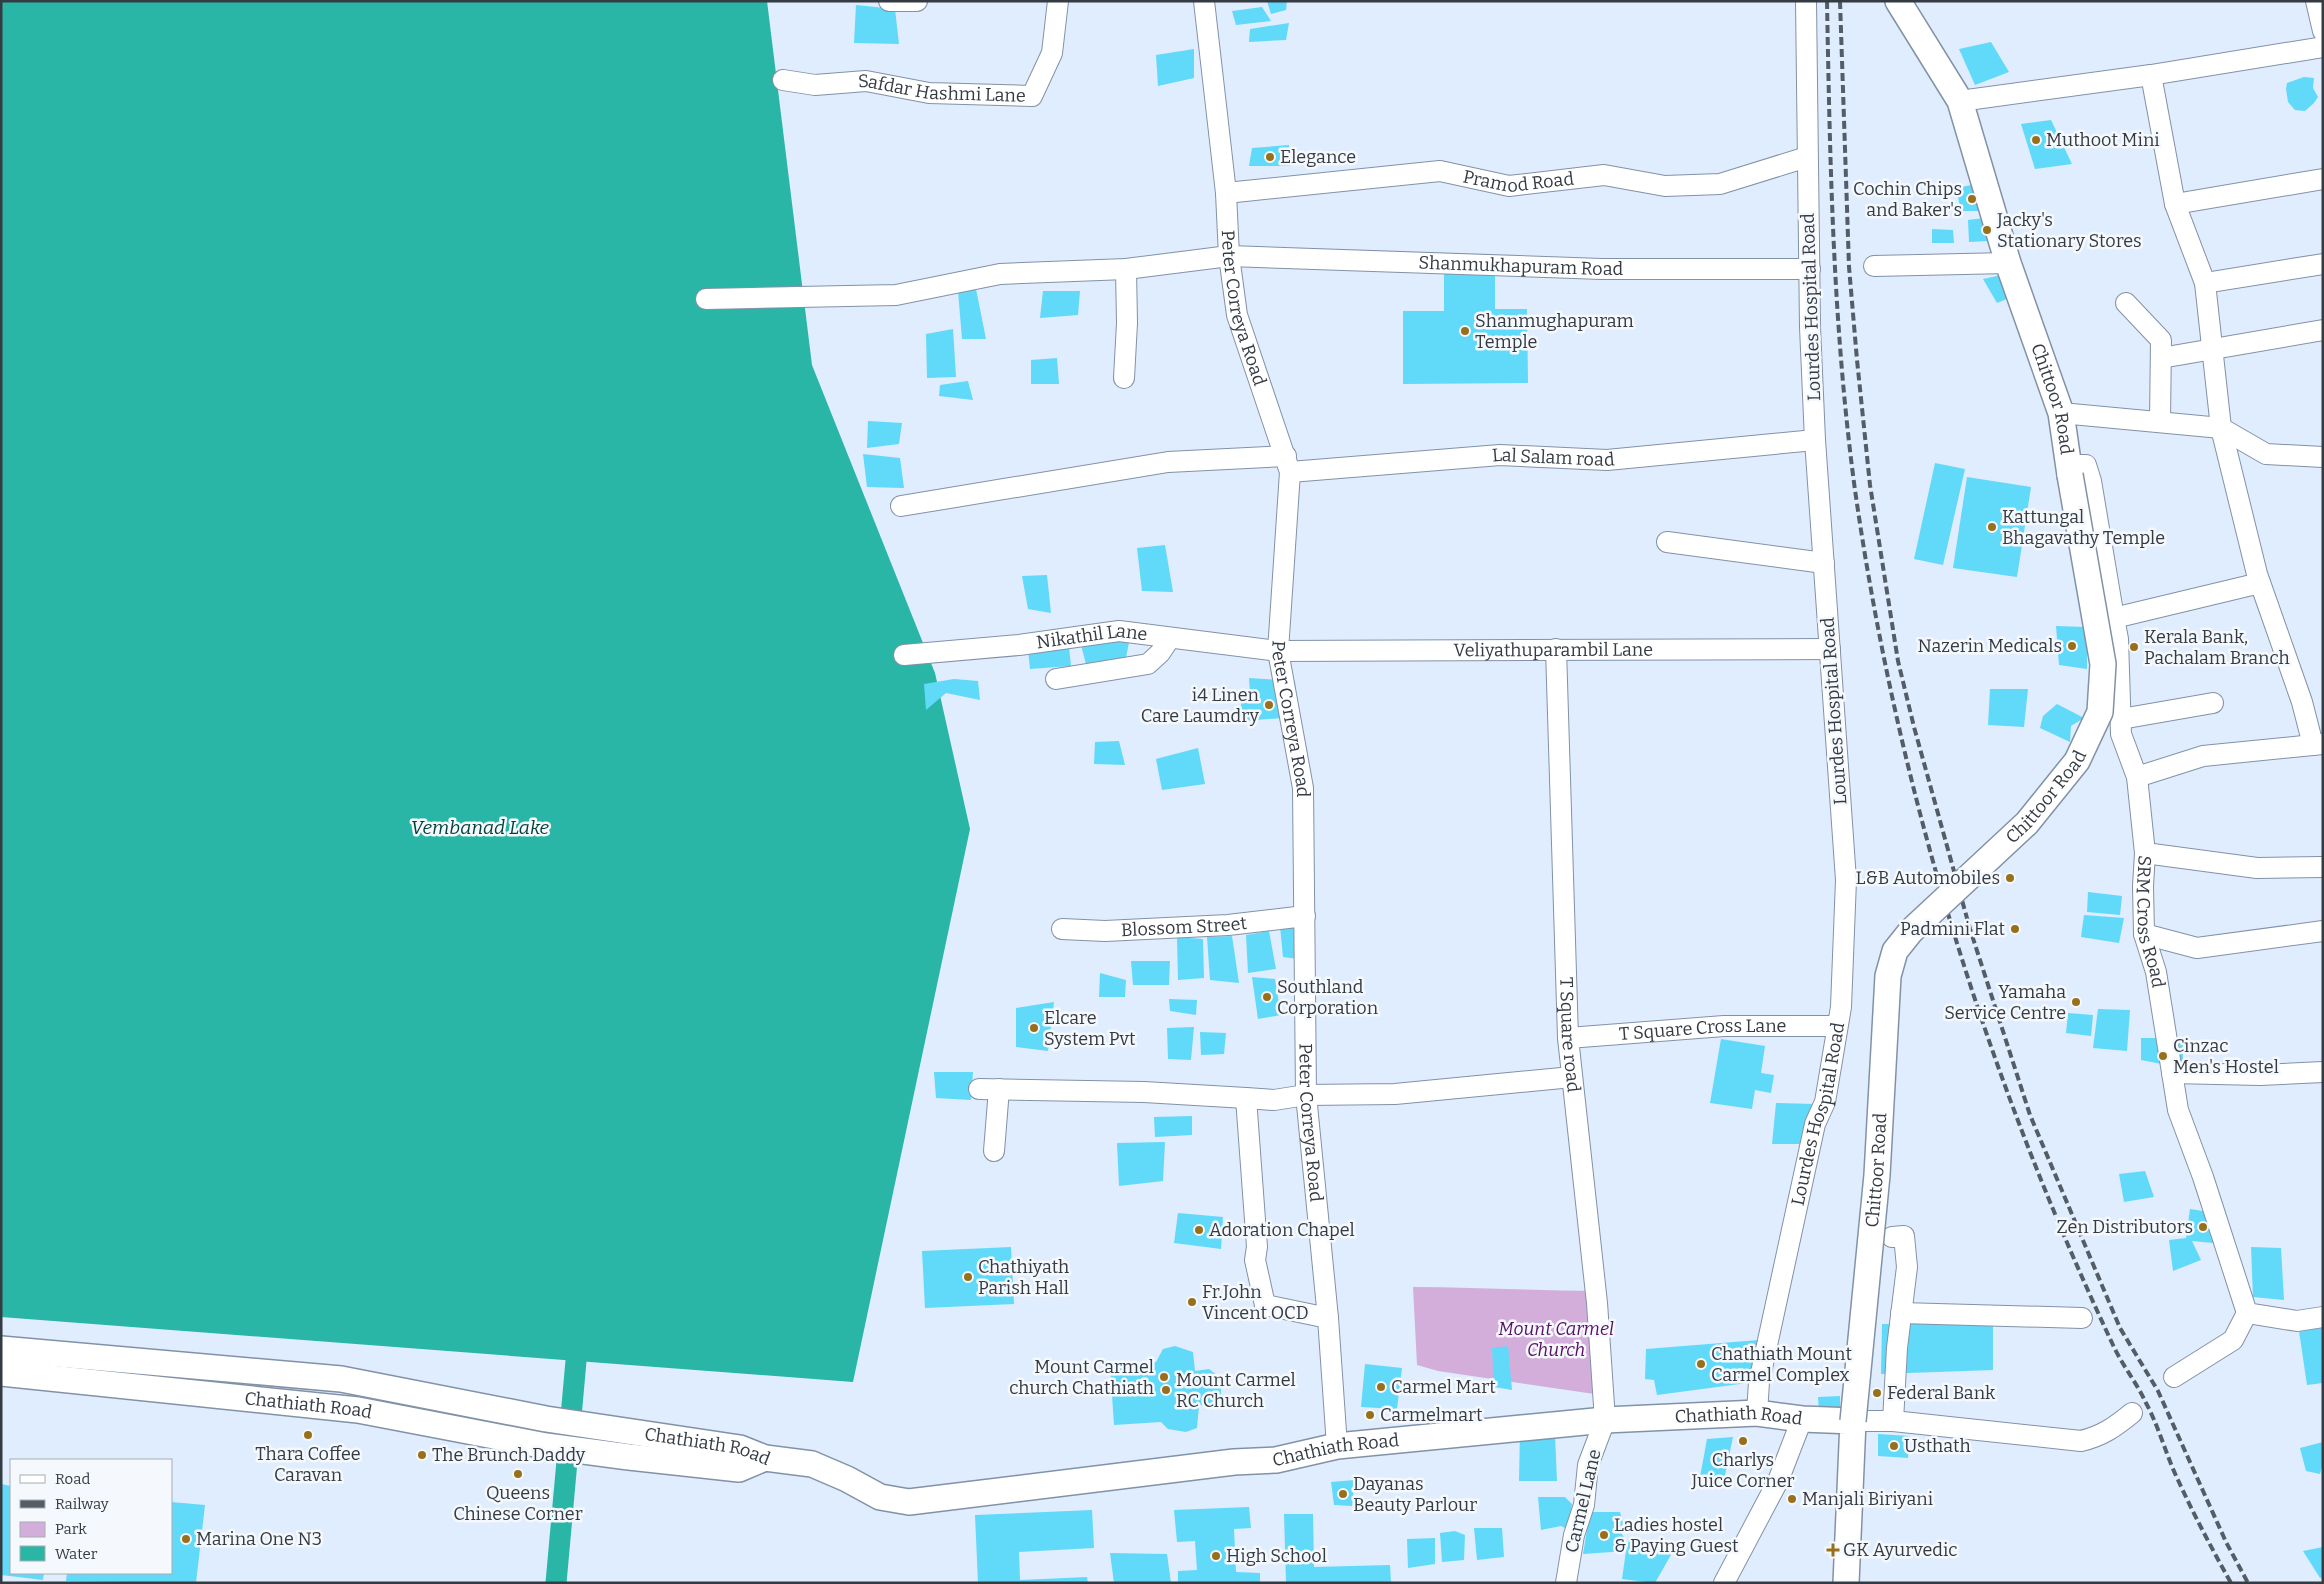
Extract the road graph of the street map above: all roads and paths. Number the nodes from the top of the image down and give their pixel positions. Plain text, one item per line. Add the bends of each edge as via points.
1 (889, 1) edge
2 (917, 1) edge
3 (1058, 1) edge
4 (1204, 1) edge
5 (1806, 1) edge
6 (1898, 1) edge
7 (2316, 1) edge
8 (2323, 31) edge
9 (2323, 47) edge
10 (2152, 75) junction
11 (783, 80) dead end
12 (1960, 101) junction
13 (1807, 157) junction
14 (2323, 179) edge
15 (1226, 193) junction
16 (2175, 204) junction
17 (1229, 256) junction
18 (2008, 263) junction
19 (2323, 264) edge
20 (1874, 266) dead end
21 (1126, 269) junction
22 (1810, 269) junction
23 (2205, 283) junction
24 (706, 299) dead end
25 (2126, 303) dead end
26 (2323, 330) edge
27 (2212, 349) junction
28 (2161, 358) junction
29 (1124, 378) dead end
30 (2061, 413) junction
31 (2160, 422) junction
32 (2221, 428) junction
33 (1815, 440) junction
34 (2323, 457) edge
35 (1288, 464) junction
36 (2069, 470) junction
37 (901, 506) dead end
38 (1667, 542) dead end
39 (1824, 563) junction
40 (2260, 584) junction
41 (2114, 618) junction
42 (1170, 638) junction
43 (1556, 649) junction
44 (1830, 649) junction
45 (1278, 651) junction
46 (904, 654) dead end
47 (1056, 679) dead end
48 (2213, 703) dead end
49 (2120, 719) junction
50 (2318, 744) edge
51 (2137, 776) junction
52 (2145, 853) junction
53 (2323, 867) edge
54 (1305, 916) junction
55 (1062, 929) dead end
56 (2323, 931) edge
57 (2144, 934) junction
58 (1837, 1026) junction
59 (1568, 1038) junction
60 (2323, 1072) edge
61 (2172, 1074) junction
62 (1572, 1077) junction
63 (979, 1089) dead end
64 (999, 1089) junction
65 (1306, 1095) junction
66 (1246, 1098) junction
67 (994, 1151) dead end
68 (1892, 1237) dead end
69 (1901, 1313) junction
70 (2247, 1313) junction
71 (1328, 1318) junction
72 (2082, 1318) dead end
73 (2323, 1318) edge
74 (1, 1349) edge
75 (1, 1373) edge
76 (2174, 1377) dead end
77 (1757, 1413) junction
78 (2132, 1413) dead end
79 (535, 1416) junction
80 (1605, 1420) junction
81 (1802, 1420) junction
82 (1892, 1420) junction
83 (1853, 1421) junction
84 (632, 1433) junction
85 (1336, 1446) junction
86 (516, 1450) junction
87 (765, 1458) junction
88 (628, 1467) junction
89 (1566, 1583) edge
90 (1724, 1583) edge
91 (1846, 1583) edge

1 - 2 street
3 - 11 street, Safdar Hashmi Lane via 1052,53 1032,96 929,93 866,81 815,85
4 - 15 street, Peter Correya Road
5 - 13 street, Lourdes Hospital Road
6 - 12 main road, Chittoor Road
7 - 8 street
9 - 10 street
10 - 12 street
10 - 16 street
12 - 18 main road, Chittoor Road
13 - 15 street, Pramod Road via 1720,184 1665,186 1604,175 1509,186 1440,171
13 - 22 street, Lourdes Hospital Road
14 - 16 street
15 - 17 street, Peter Correya Road
16 - 23 street
17 - 21 street, Shanmukhapuram Road
17 - 22 street, Shanmukhapuram Road via 1602,269
17 - 35 street, Peter Correya Road via 1237,315
18 - 20 street
18 - 30 main road, Chittoor Road
19 - 23 street
21 - 24 street, Shanmukhapuram Road via 1000,274 896,295
21 - 29 street via 1128,323
22 - 33 street, Lourdes Hospital Road
23 - 27 street
25 - 28 street via 2161,340
26 - 27 street
27 - 28 street
27 - 32 street
28 - 31 street
30 - 31 street
30 - 36 main road, Chittoor Road
31 - 32 street
32 - 34 street via 2266,454
32 - 40 street
33 - 35 street, Lal Salam road via 1607,460 1500,456
33 - 39 street, Lourdes Hospital Road
35 - 37 street, Lal Salam road via 1168,462
35 - 45 street, Peter Correya Road
36 - 41 street, SRM Cross Road via 2086,465
36 - 83 main road, Chittoor Road, bridge via 2103,664 2100,712 2077,761 2027,823 1923,918 1895,951 1888,976 1876,1184
38 - 39 street
39 - 44 street, Lourdes Hospital Road
40 - 41 street
40 - 50 street
41 - 49 street, SRM Cross Road via 2118,639
42 - 45 street, Nikathil Lane
42 - 46 street, Nikathil Lane via 1119,631 1019,645
42 - 47 street via 1148,664
43 - 44 street, Veliyathuparambil Lane
43 - 45 street, Veliyathuparambil Lane
43 - 59 street, T Square road
44 - 58 street, Lourdes Hospital Road via 1846,880 1841,1007
45 - 54 street, Peter Correya Road via 1303,788
48 - 49 street
49 - 51 street, SRM Cross Road via 2121,734
50 - 51 street via 2203,756
51 - 52 street, SRM Cross Road
52 - 53 street via 2257,868
52 - 57 street, SRM Cross Road
54 - 55 street, Blossom Street via 1105,931
54 - 65 street, Peter Correya Road
56 - 57 street via 2197,948
57 - 61 street, SRM Cross Road via 2156,972
58 - 59 street, T Square Cross Lane via 1724,1026
58 - 77 street, Lourdes Hospital Road via 1825,1102 1815,1124 1760,1382
59 - 62 street, T Square road
60 - 61 street
61 - 70 street, SRM Cross Road via 2178,1110
62 - 65 street via 1395,1094
62 - 80 street, T Square road via 1597,1303
63 - 64 street
64 - 66 street
64 - 67 street
65 - 66 street via 1274,1100
65 - 71 street, Peter Correya Road
66 - 71 street via 1258,1247 1255,1260 1265,1305
68 - 69 street via 1904,1236 1907,1252
69 - 72 street
69 - 82 street
70 - 73 street via 2297,1320
70 - 76 street via 2233,1340
71 - 85 street, Peter Correya Road
74 - 79 main road, Chathiath Road via 340,1379
75 - 86 main road, Chathiath Road via 358,1410
77 - 80 main road, Chathiath Road
77 - 81 main road, Chathiath Road
78 - 82 street via 2105,1433 2081,1441
79 - 84 main road, Chathiath Road
79 - 86 main road
80 - 85 main road, Chathiath Road
80 - 89 street, Carmel Lane via 1588,1465 1584,1505 1574,1535
81 - 83 main road, Chathiath Road
81 - 90 street via 1778,1481
82 - 83 street
83 - 91 main road, Chittoor Road
84 - 87 main road, Chathiath Road via 740,1448
84 - 88 main road
85 - 87 main road, Chathiath Road via 1276,1460 1234,1462 909,1502 880,1497 812,1464
86 - 88 main road, Chathiath Road via 546,1446 598,1454
87 - 88 main road, Chathiath Road via 739,1469

